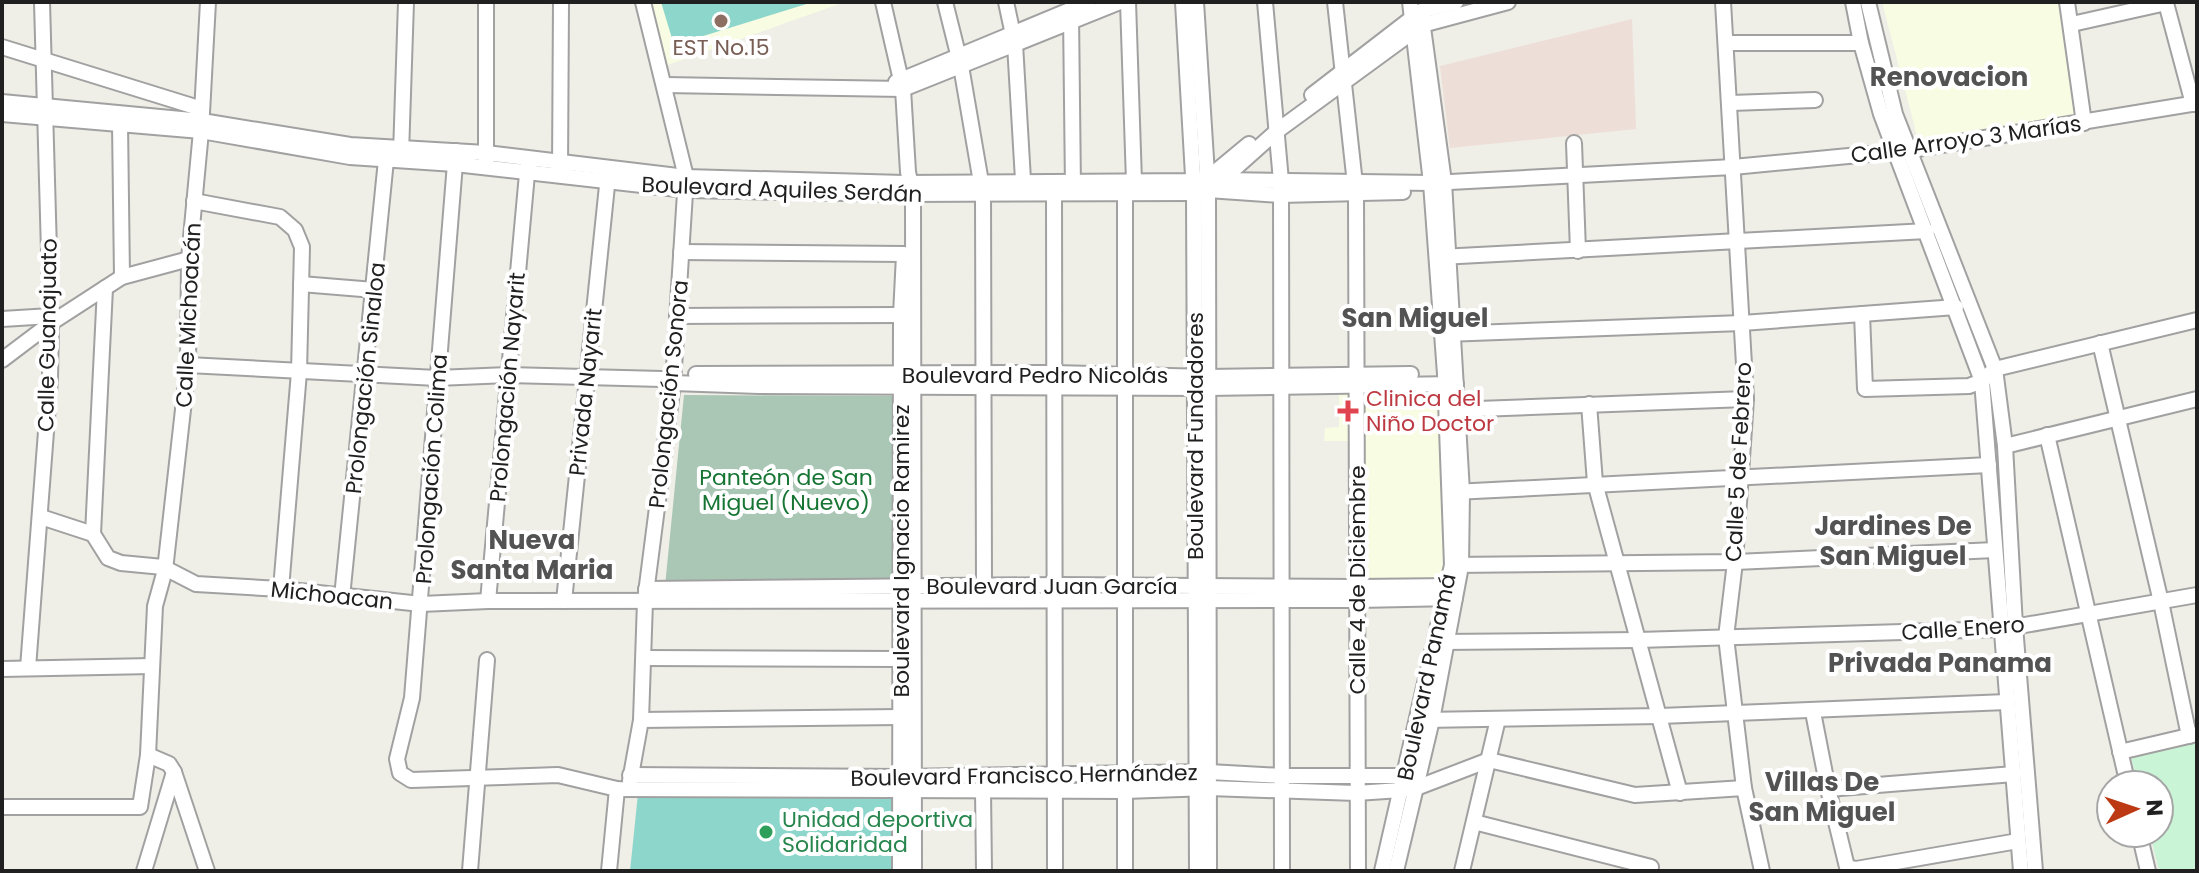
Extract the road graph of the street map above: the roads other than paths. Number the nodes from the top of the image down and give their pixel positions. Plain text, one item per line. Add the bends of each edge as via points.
1 (42, 2) edge
2 (208, 2) edge
3 (406, 2) edge
4 (486, 2) edge
5 (561, 2) edge
6 (643, 2) edge
7 (883, 2) edge
8 (945, 2) edge
9 (1006, 2) edge
10 (1089, 2) edge
11 (1120, 2) edge
12 (1128, 2) edge
13 (1183, 2) edge
14 (1196, 2) edge
15 (1265, 2) edge
16 (1335, 2) edge
17 (1456, 2) edge
18 (1508, 2) edge
19 (1723, 2) edge
20 (1853, 2) edge
21 (1868, 2) edge
22 (2067, 2) edge
23 (1070, 11) edge
24 (1416, 15) edge
25 (2072, 24) junction
26 (1014, 38) junction
27 (1727, 43) junction
28 (1861, 43) junction
29 (2, 47) edge
30 (43, 59) junction
31 (959, 61) junction
32 (1342, 78) junction
33 (898, 84) junction
34 (665, 85) junction
35 (1815, 100) dead end
36 (2, 102) edge
37 (1731, 103) junction
38 (2195, 104) edge
39 (45, 111) junction
40 (2, 114) edge
41 (202, 120) junction
42 (120, 123) junction
43 (2084, 123) junction
44 (1277, 127) junction
45 (1574, 143) dead end
46 (1911, 150) junction
47 (1895, 151) junction
48 (396, 155) junction
49 (456, 157) junction
50 (486, 160) junction
51 (528, 165) junction
52 (1733, 167) junction
53 (560, 169) junction
54 (608, 175) junction
55 (1576, 175) junction
56 (1023, 180) junction
57 (1134, 182) junction
58 (686, 184) junction
59 (909, 185) junction
60 (1205, 185) junction
61 (1054, 187) junction
62 (1073, 187) junction
63 (1438, 187) junction
64 (982, 188) junction
65 (1281, 188) junction
66 (1355, 188) junction
67 (1125, 195) junction
68 (194, 201) junction
69 (1927, 231) junction
70 (1738, 243) junction
71 (1578, 251) junction
72 (681, 252) junction
73 (904, 254) junction
74 (1443, 257) junction
75 (189, 259) junction
76 (122, 277) junction
77 (301, 284) junction
78 (105, 288) junction
79 (374, 290) junction
80 (1956, 307) junction
81 (1862, 314) junction
82 (901, 315) junction
83 (677, 316) junction
84 (2, 319) edge
85 (51, 320) junction
86 (2197, 320) edge
87 (1742, 323) junction
88 (1448, 333) junction
89 (2100, 343) junction
90 (2, 360) edge
91 (188, 365) junction
92 (1995, 369) junction
93 (299, 372) junction
94 (366, 374) junction
95 (508, 375) junction
96 (586, 376) junction
97 (437, 378) junction
98 (669, 379) junction
99 (1451, 379) junction
100 (907, 380) junction
101 (985, 380) junction
102 (1054, 380) junction
103 (1282, 380) junction
104 (1357, 380) junction
105 (1126, 381) junction
106 (1982, 381) junction
107 (1202, 382) junction
108 (1746, 399) junction
109 (2196, 403) edge
110 (1589, 404) junction
111 (1452, 410) junction
112 (2117, 418) junction
113 (2047, 435) junction
114 (2005, 446) junction
115 (1989, 465) junction
116 (1741, 479) junction
117 (1595, 483) junction
118 (1456, 492) junction
119 (41, 517) junction
120 (93, 534) junction
121 (1995, 550) junction
122 (1735, 562) junction
123 (1616, 564) junction
124 (1456, 565) junction
125 (165, 570) junction
126 (984, 586) junction
127 (281, 589) junction
128 (1054, 592) junction
129 (1450, 592) junction
130 (907, 593) junction
131 (1125, 593) junction
132 (1202, 593) junction
133 (1282, 594) junction
134 (1358, 594) junction
135 (646, 595) junction
136 (2197, 595) edge
137 (342, 597) junction
138 (488, 601) junction
139 (564, 601) junction
140 (2161, 602) junction
141 (421, 604) junction
142 (2087, 614) junction
143 (2009, 628) junction
144 (1726, 637) junction
145 (1638, 640) junction
146 (1442, 642) junction
147 (645, 658) junction
148 (900, 659) junction
149 (487, 660) dead end
150 (152, 666) junction
151 (28, 668) junction
152 (2, 669) edge
153 (2007, 702) junction
154 (1813, 712) junction
155 (1735, 713) junction
156 (1660, 716) junction
157 (900, 717) junction
158 (1498, 719) junction
159 (641, 720) junction
160 (1425, 720) junction
161 (2193, 735) edge
162 (2120, 752) junction
163 (148, 755) junction
164 (1489, 760) junction
165 (2124, 769) edge
166 (174, 772) junction
167 (400, 773) joint
168 (1054, 773) junction
169 (1126, 773) junction
170 (2014, 774) junction
171 (1282, 776) junction
172 (1357, 776) junction
173 (477, 778) junction
174 (1203, 780) junction
175 (1415, 782) junction
176 (907, 783) junction
177 (625, 785) junction
178 (1744, 788) junction
179 (1055, 789) junction
180 (1828, 789) junction
181 (983, 791) junction
182 (1125, 791) junction
183 (1282, 792) junction
184 (1356, 793) junction
185 (1680, 793) junction
186 (2, 807) edge
187 (1474, 822) junction
188 (2018, 841) junction
189 (2143, 849) edge
190 (1651, 867) dead end
191 (144, 871) edge
192 (207, 871) edge
193 (470, 871) edge
194 (609, 871) edge
195 (900, 871) edge
196 (914, 871) edge
197 (984, 871) edge
198 (1055, 871) edge
199 (1125, 871) edge
200 (1197, 871) edge
201 (1209, 871) edge
202 (1282, 871) edge
203 (1358, 871) edge
204 (1382, 871) edge
205 (1397, 871) edge
206 (1462, 871) edge
207 (1762, 871) edge
208 (2021, 871) edge
209 (2035, 871) edge
210 (2148, 871) edge

1 - 30 street, Calle Guanajuato
2 - 41 street, Calle Michoacán
3 - 48 street, Prolongación Sinaloa
4 - 50 street
5 - 53 street
6 - 34 street, Prolongación Sonora
7 - 33 street
8 - 31 street
9 - 26 street
10 - 23 street
11 - 23 street
12 - 57 street
13 - 60 street, Boulevard Fundadores
14 - 60 street, Boulevard Fundadores
15 - 44 street
16 - 32 street, Calle 4 de Diciembre
17 - 24 street
18 - 24 street
19 - 27 street, Calle 5 de Febrero
20 - 28 street
21 - 46 street via 1895,114
22 - 25 street
23 - 26 street
23 - 62 street
24 - 32 street
24 - 63 street, Boulevard Panamá
25 - 38 street via 2166,3
25 - 43 street
26 - 31 street
26 - 56 street
27 - 28 street
27 - 37 street, Calle 5 de Febrero
28 - 47 street
29 - 30 street
30 - 39 street, Calle Guanajuato
30 - 41 street
31 - 33 street
31 - 64 street
32 - 44 street
32 - 66 street, Calle 4 de Diciembre
33 - 34 street
33 - 59 street
34 - 58 street, Prolongación Sonora
35 - 37 street
36 - 39 street, Boulevard Aquiles Serdán
37 - 52 street, Calle 5 de Febrero
38 - 43 street, Calle Arroyo 3 Marías
39 - 40 street, Boulevard Aquiles Serdán
39 - 41 street, Boulevard Aquiles Serdán
39 - 42 street, Boulevard Aquiles Serdán
39 - 85 street, Calle Guanajuato
41 - 42 street, Boulevard Aquiles Serdán
41 - 48 street, Boulevard Aquiles Serdán
41 - 68 street, Calle Michoacán
42 - 76 street
43 - 46 street, Calle Arroyo 3 Marías
44 - 60 street
44 - 65 street
45 - 55 street
46 - 47 street, Calle Arroyo 3 Marías
46 - 92 street
47 - 52 street, Calle Arroyo 3 Marías
47 - 69 street
48 - 49 street, Boulevard Aquiles Serdán
48 - 79 street, Prolongación Sinaloa
49 - 50 street, Boulevard Aquiles Serdán
49 - 97 street, Prolongación Colima
50 - 51 street, Boulevard Aquiles Serdán
51 - 53 street, Boulevard Aquiles Serdán
51 - 95 street, Prolongación Nayarit
52 - 55 street, Calle Arroyo 3 Marías
52 - 70 street, Calle 5 de Febrero
53 - 54 street, Boulevard Aquiles Serdán
54 - 58 street, Boulevard Aquiles Serdán
54 - 96 street, Privada Nayarit
55 - 63 street, Calle Arroyo 3 Marías
55 - 71 street
56 - 61 street, Boulevard Aquiles Serdán
56 - 64 street, Boulevard Aquiles Serdán
57 - 60 street, Boulevard Aquiles Serdán
57 - 62 street, Boulevard Aquiles Serdán
58 - 59 street, Boulevard Aquiles Serdán
58 - 72 street, Prolongación Sonora
59 - 64 street, Boulevard Aquiles Serdán
59 - 73 street, Boulevard Ignacio Ramirez
59 - 100 street, Boulevard Ignacio Ramirez
60 - 65 street, Calle Arroyo 3 Marías
60 - 67 street, Boulevard Aquiles Serdán
60 - 107 street, Boulevard Fundadores
61 - 62 street, Boulevard Aquiles Serdán
61 - 64 street, Boulevard Aquiles Serdán
61 - 102 street
62 - 67 street, Boulevard Aquiles Serdán
63 - 66 street, Calle Arroyo 3 Marías
63 - 74 street, Boulevard Panamá
64 - 101 street
65 - 66 street, Calle Arroyo 3 Marías
65 - 103 street
66 - 104 street, Calle 4 de Diciembre
67 - 105 street
68 - 75 street, Calle Michoacán
68 - 77 street via 280,217 295,230 302,247
69 - 70 street
69 - 80 street
70 - 71 street
70 - 87 street, Calle 5 de Febrero
71 - 74 street
72 - 73 street
72 - 83 street, Prolongación Sonora
73 - 82 street, Boulevard Ignacio Ramirez
74 - 88 street, Boulevard Panamá
75 - 76 street
75 - 91 street, Calle Michoacán
76 - 78 street
77 - 79 street
77 - 93 street
78 - 85 street
78 - 120 street
79 - 94 street, Prolongación Sinaloa
80 - 81 street
80 - 106 street
81 - 87 street
81 - 106 street via 1865,389 1969,386
82 - 83 street
82 - 100 street, Boulevard Ignacio Ramirez
83 - 98 street, Prolongación Sonora
84 - 85 street
85 - 90 street
85 - 119 street, Calle Guanajuato
86 - 89 street
87 - 88 street
87 - 108 street, Calle 5 de Febrero
88 - 99 street, Boulevard Panamá
89 - 92 street
89 - 112 street
91 - 93 street, Boulevard Pedro Nicolás
91 - 125 street, Calle Michoacán
92 - 106 street
92 - 114 street
93 - 94 street, Boulevard Pedro Nicolás
93 - 127 street
94 - 97 street, Boulevard Pedro Nicolás
94 - 137 street, Prolongación Sinaloa
95 - 96 street, Boulevard Pedro Nicolás
95 - 97 street, Boulevard Pedro Nicolás
95 - 138 street, Prolongación Nayarit
96 - 98 street, Boulevard Pedro Nicolás
96 - 139 street, Privada Nayarit
97 - 141 street, Prolongación Colima
98 - 100 street, Boulevard Pedro Nicolás
98 - 135 street, Prolongación Sonora
99 - 104 street, Boulevard Pedro Nicolás
99 - 111 street, Boulevard Panamá
100 - 101 street, Boulevard Pedro Nicolás
100 - 130 street, Boulevard Ignacio Ramirez
101 - 102 street, Boulevard Pedro Nicolás
101 - 126 street
102 - 105 street, Boulevard Pedro Nicolás
102 - 128 street
103 - 104 street, Boulevard Pedro Nicolás
103 - 107 street, Boulevard Pedro Nicolás
103 - 133 street
104 - 134 street, Calle 4 de Diciembre
105 - 107 street, Boulevard Pedro Nicolás
105 - 131 street
106 - 115 street
107 - 132 street, Boulevard Fundadores
108 - 110 street
108 - 116 street, Calle 5 de Febrero
109 - 112 street
110 - 111 street
110 - 117 street
111 - 118 street, Boulevard Panamá
112 - 113 street
112 - 140 street
113 - 114 street
113 - 142 street
114 - 143 street
115 - 116 street
115 - 121 street
116 - 117 street
116 - 122 street, Calle 5 de Febrero
117 - 118 street
117 - 123 street
118 - 124 street, Boulevard Panamá
119 - 120 street
119 - 151 street, Calle Guanajuato
120 - 125 street via 108,558
121 - 122 street
121 - 143 street
122 - 123 street
122 - 144 street, Calle 5 de Febrero
123 - 124 street
123 - 145 street
124 - 129 street, Boulevard Panamá
125 - 127 street, Michoacan via 196,584
125 - 150 street, Calle Michoacán via 155,606
126 - 128 street, Boulevard Juan García
126 - 130 street, Boulevard Juan García
127 - 137 street, Michoacan
128 - 130 street, Boulevard Juan García
128 - 131 street, Boulevard Juan García
128 - 168 street
129 - 134 street, Boulevard Juan García
129 - 146 street, Boulevard Panamá
130 - 135 street, Boulevard Juan García
130 - 148 street, Boulevard Ignacio Ramirez
130 - 176 street, Boulevard Ignacio Ramirez
131 - 132 street, Boulevard Juan García
131 - 169 street
132 - 133 street, Boulevard Juan García
132 - 174 street, Boulevard Fundadores
133 - 134 street, Boulevard Juan García
133 - 171 street
134 - 172 street, Calle 4 de Diciembre
135 - 139 street, Michoacan
135 - 147 street, Prolongación Sonora
136 - 140 street, Calle Enero
137 - 141 street, Michoacan
138 - 139 street, Michoacan
138 - 141 street, Michoacan
140 - 142 street, Calle Enero
140 - 161 street
141 - 167 street, Prolongación Colima via 412,698 397,759
142 - 143 street, Calle Enero
142 - 162 street
143 - 144 street, Calle Enero
143 - 153 street
143 - 209 street
144 - 145 street, Calle Enero
144 - 155 street, Calle 5 de Febrero
145 - 146 street, Calle Enero
145 - 156 street
146 - 160 street, Boulevard Panamá
147 - 148 street
147 - 159 street, Prolongación Sonora
148 - 157 street, Boulevard Ignacio Ramirez
149 - 173 street
150 - 151 street
150 - 163 street, Calle Michoacán
151 - 152 street
153 - 154 street
153 - 170 street
154 - 155 street
154 - 180 street
155 - 156 street
155 - 178 street, Calle 5 de Febrero
156 - 158 street
156 - 185 street
157 - 159 street
157 - 176 street, Boulevard Ignacio Ramirez
158 - 160 street
158 - 164 street
159 - 177 street, Prolongación Sonora
160 - 175 street, Boulevard Panamá
161 - 162 street
162 - 165 street
163 - 166 street
163 - 186 street, Calle Michoacán via 140,807
164 - 175 street
164 - 185 street via 1635,795
164 - 187 street
166 - 191 street
166 - 192 street
167 - 173 street, Boulevard Francisco Hernández via 411,780
168 - 169 street, Boulevard Francisco Hernández
168 - 176 street, Boulevard Francisco Hernández
168 - 179 street
169 - 174 street, Boulevard Francisco Hernández
169 - 182 street
170 - 180 street
170 - 188 street
171 - 172 street, Boulevard Francisco Hernández
171 - 174 street, Boulevard Francisco Hernández
171 - 183 street
172 - 175 street, Boulevard Francisco Hernández
172 - 184 street, Calle 4 de Diciembre
173 - 177 street, Boulevard Francisco Hernández via 558,775
173 - 193 street
174 - 182 street, Boulevard Francisco Hernández
174 - 183 street, Boulevard Francisco Hernández
174 - 200 street
174 - 201 street
175 - 184 street, Boulevard Francisco Hernández
175 - 204 street, Boulevard Panamá
175 - 205 street, Boulevard Panamá
176 - 177 street, Boulevard Francisco Hernández
176 - 181 street, Boulevard Francisco Hernández
176 - 195 street, Boulevard Ignacio Ramirez
176 - 196 street, Boulevard Ignacio Ramirez
177 - 194 street, Prolongación Sonora
178 - 185 street
178 - 207 street, Calle 5 de Febrero
179 - 181 street, Boulevard Francisco Hernández
179 - 182 street, Boulevard Francisco Hernández
179 - 198 street
180 - 188 street via 1847,867
181 - 197 street
182 - 199 street
183 - 184 street, Boulevard Francisco Hernández
183 - 202 street
184 - 203 street, Calle 4 de Diciembre
187 - 190 street
187 - 206 street
188 - 208 street
189 - 210 street

